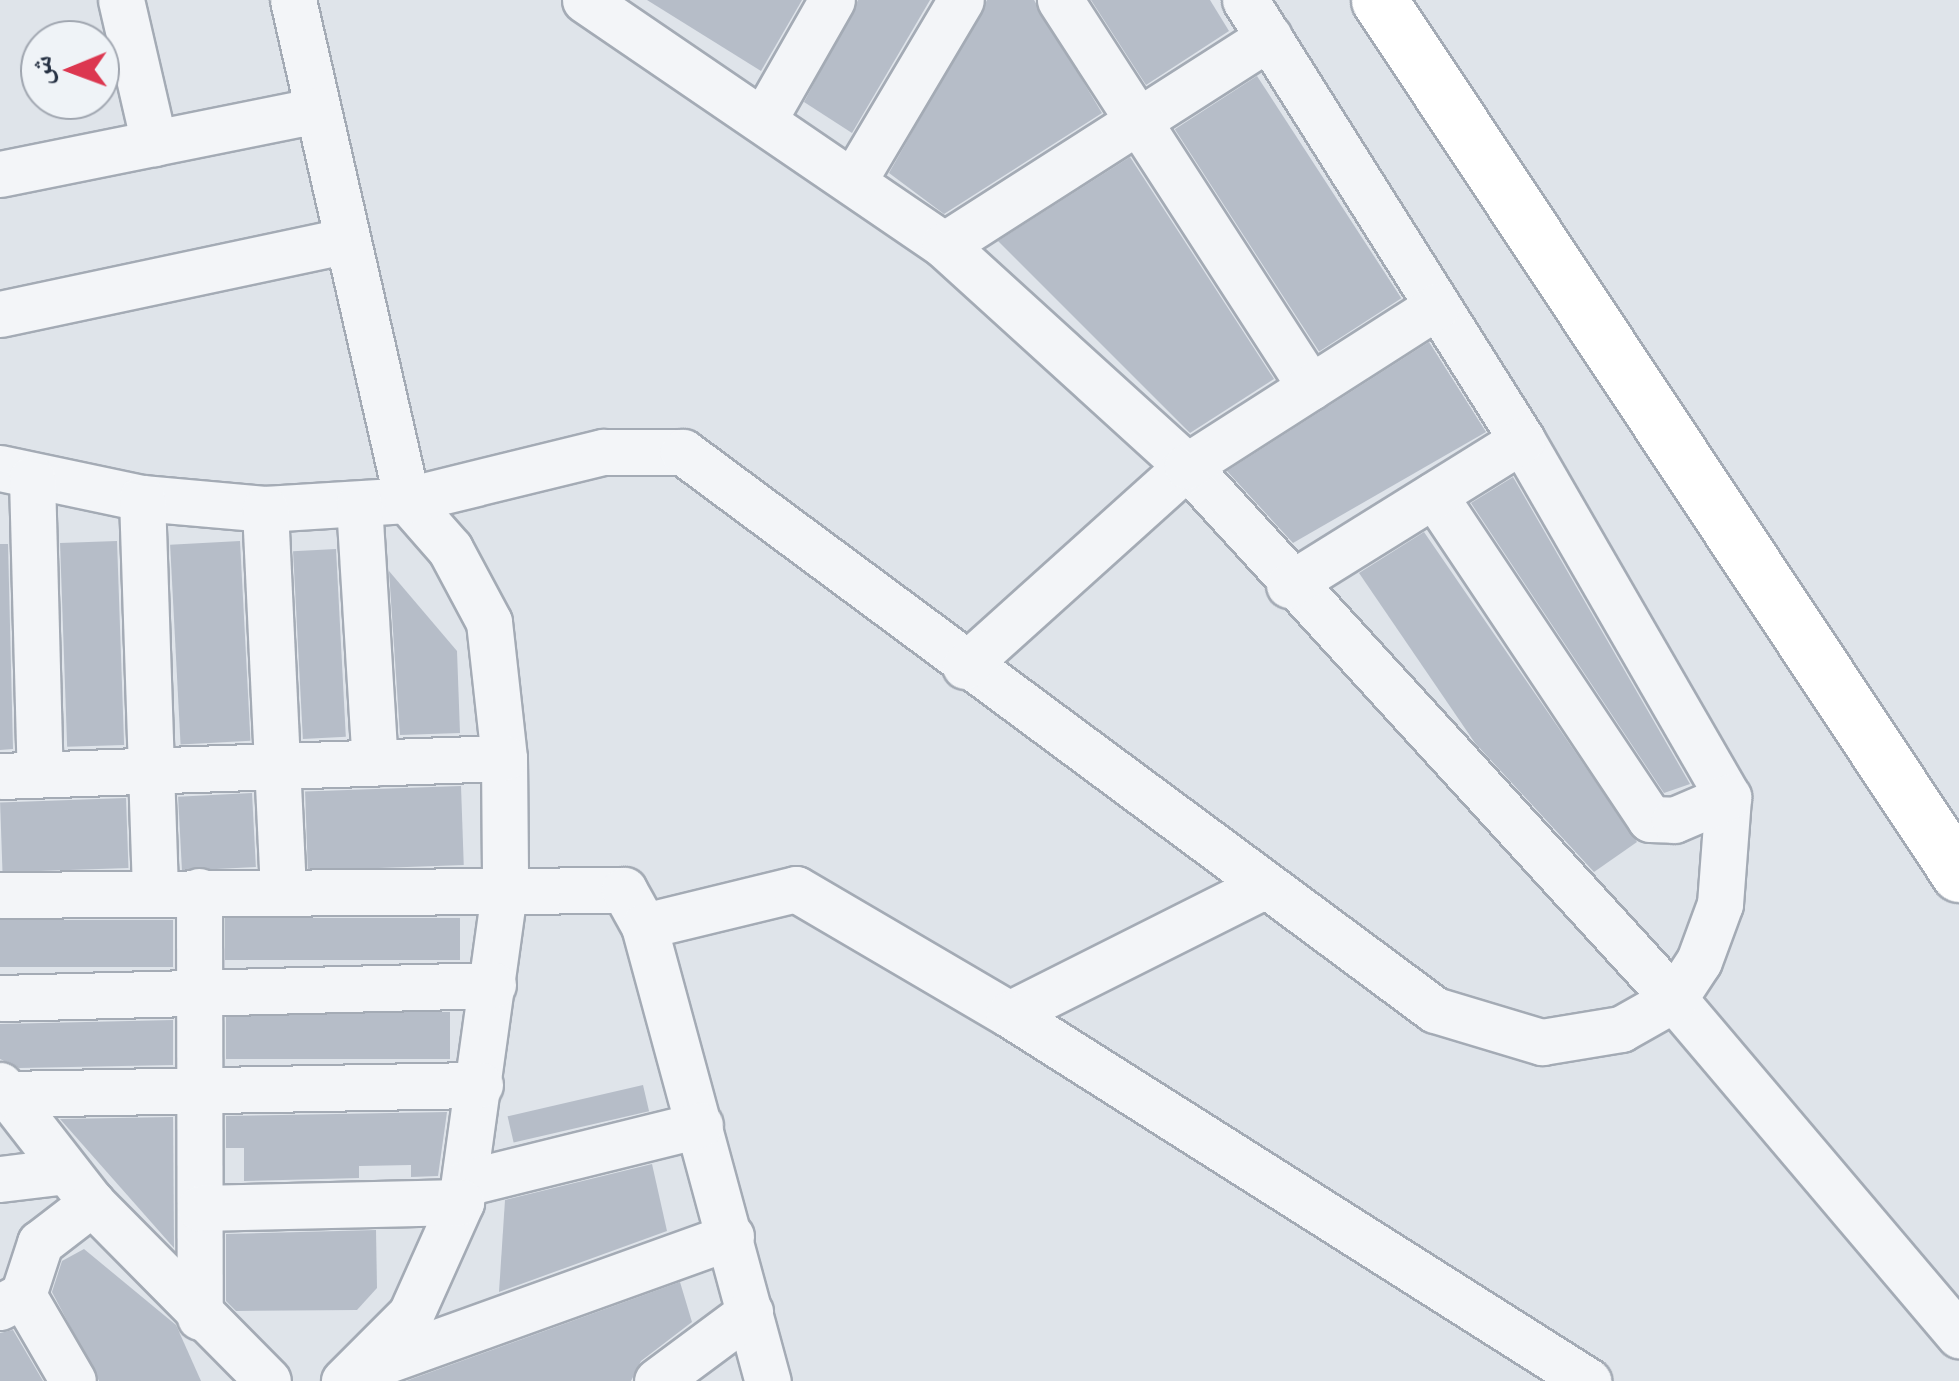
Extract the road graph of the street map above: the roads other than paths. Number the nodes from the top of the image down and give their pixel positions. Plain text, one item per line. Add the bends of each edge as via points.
1 (121, 0) edge
2 (293, 0) edge
3 (585, 0) edge
4 (832, 0) edge
5 (961, 0) edge
6 (1060, 0) edge
7 (1379, 0) edge
8 (1257, 19) edge
9 (318, 110) junction
10 (764, 119) junction
11 (1138, 121) junction
12 (154, 143) junction
13 (0, 174) edge
14 (854, 180) junction
15 (348, 240) junction
16 (944, 245) junction
17 (3, 302) edge
18 (1437, 306) junction
19 (1310, 387) junction
20 (1522, 440) junction
21 (1187, 466) junction
22 (16, 473) edge
23 (1434, 495) junction
24 (142, 498) junction
25 (406, 500) junction
26 (358, 504) junction
27 (265, 510) junction
28 (1290, 584) junction
29 (965, 666) junction
30 (504, 758) junction
31 (374, 763) junction
32 (277, 766) junction
33 (151, 770) junction
34 (20, 775) edge
35 (1728, 798) junction
36 (1959, 874) edge
37 (505, 885) junction
38 (1264, 885) junction
39 (283, 889) junction
40 (177, 891) junction
41 (0, 895) edge
42 (644, 926) junction
43 (493, 985) junction
44 (200, 993) junction
45 (0, 998) edge
46 (1674, 999) junction
47 (1009, 1014) junction
48 (480, 1085) junction
49 (3, 1090) edge
50 (200, 1090) junction
51 (700, 1125) junction
52 (0, 1180) edge
53 (78, 1187) junction
54 (463, 1193) junction
55 (200, 1208) junction
56 (731, 1236) junction
57 (12, 1301) edge
58 (750, 1312) junction
59 (200, 1317) junction
60 (1959, 1334) edge
61 (372, 1373) edge
62 (73, 1381) edge
63 (268, 1381) edge
64 (657, 1381) edge
65 (768, 1381) edge
66 (1588, 1381) edge

1 - 12 street
2 - 9 street
3 - 10 street
4 - 10 street
5 - 14 street
6 - 11 street
7 - 36 main road
8 - 11 street
8 - 18 street
9 - 12 street
9 - 15 street
10 - 14 street
11 - 16 street
11 - 19 street
12 - 13 street
14 - 16 street
15 - 17 street
15 - 25 street
16 - 21 street
18 - 19 street
18 - 20 street
19 - 21 street
20 - 23 street
20 - 35 street
21 - 28 street
21 - 29 street
22 - 24 street
22 - 34 street
23 - 28 street
23 - 35 street via 1650,819 1674,820
24 - 27 street
24 - 33 street
25 - 26 street
25 - 29 street via 603,452 683,452
25 - 30 street via 450,549 489,622
26 - 27 street
26 - 31 street
27 - 32 street
28 - 46 street
29 - 38 street
30 - 31 street
30 - 37 street
31 - 32 street
32 - 33 street
32 - 39 street
33 - 34 street
33 - 40 street
35 - 46 street via 1720,904
37 - 39 street
37 - 42 street via 624,890
37 - 43 street
38 - 46 street via 1436,1010 1486,1032 1542,1042 1598,1036
38 - 47 street
39 - 40 street
40 - 41 street
40 - 44 street
42 - 47 street via 796,889
42 - 51 street
43 - 44 street
43 - 48 street
44 - 45 street
44 - 50 street
46 - 60 street
47 - 66 street
48 - 50 street
48 - 54 street
49 - 50 street
49 - 53 street
50 - 55 street
51 - 54 street
51 - 56 street
52 - 53 street
53 - 57 street via 33,1252
53 - 59 street
54 - 55 street
54 - 61 street via 411,1314
55 - 59 street
56 - 58 street
56 - 61 street
57 - 62 street
58 - 64 street
58 - 65 street
59 - 63 street

